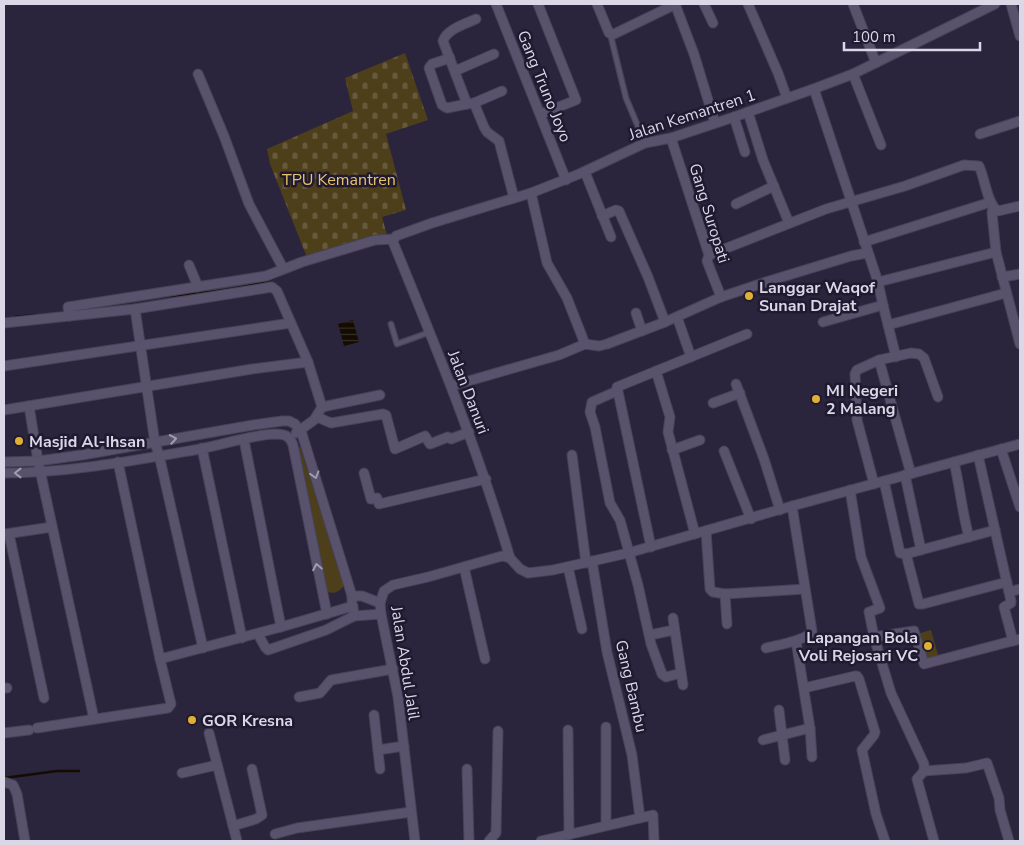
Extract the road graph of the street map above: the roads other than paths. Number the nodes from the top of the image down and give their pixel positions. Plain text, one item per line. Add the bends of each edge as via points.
1 (496, 4) edge
2 (538, 4) edge
3 (597, 4) edge
4 (676, 4) edge
5 (704, 4) edge
6 (748, 4) edge
7 (853, 4) edge
8 (995, 4) edge
9 (1011, 4) edge
10 (476, 19) dead end
11 (713, 23) dead end
12 (609, 32) junction
13 (1020, 36) edge
14 (494, 54) dead end
15 (450, 58) junction
16 (876, 63) junction
17 (455, 71) junction
18 (198, 74) dead end
19 (854, 74) junction
20 (814, 89) junction
21 (502, 91) dead end
22 (787, 98) junction
23 (470, 104) junction
24 (748, 112) junction
25 (541, 114) junction
26 (734, 117) junction
27 (1020, 121) edge
28 (715, 123) junction
29 (980, 134) dead end
30 (670, 138) junction
31 (645, 144) junction
32 (881, 145) dead end
33 (745, 152) dead end
34 (585, 172) junction
35 (566, 180) junction
36 (774, 186) junction
37 (531, 193) junction
38 (514, 198) junction
39 (850, 201) junction
40 (736, 204) dead end
41 (992, 205) junction
42 (1020, 206) edge
43 (602, 216) junction
44 (789, 222) junction
45 (611, 237) dead end
46 (394, 239) junction
47 (864, 242) junction
48 (996, 252) junction
49 (867, 253) junction
50 (709, 255) junction
51 (189, 265) dead end
52 (283, 268) junction
53 (1020, 274) edge
54 (1002, 277) junction
55 (878, 282) junction
56 (198, 287) junction
57 (1006, 293) junction
58 (721, 297) junction
59 (883, 305) junction
60 (134, 309) junction
61 (68, 313) junction
62 (636, 313) dead end
63 (677, 317) junction
64 (291, 322) junction
65 (665, 322) junction
66 (823, 322) dead end
67 (4, 324) edge
68 (390, 324) dead end
69 (888, 324) junction
70 (642, 331) junction
71 (430, 332) junction
72 (747, 334) dead end
73 (585, 344) junction
74 (1020, 344) edge
75 (140, 346) junction
76 (691, 357) junction
77 (896, 357) junction
78 (879, 360) junction
79 (308, 362) junction
80 (4, 366) edge
81 (656, 371) junction
82 (452, 386) junction
83 (145, 388) junction
84 (617, 390) junction
85 (380, 395) dead end
86 (938, 397) dead end
87 (713, 404) dead end
88 (29, 406) junction
89 (322, 408) junction
90 (4, 410) edge
91 (317, 417) junction
92 (300, 429) junction
93 (469, 432) junction
94 (290, 438) junction
95 (244, 440) junction
96 (700, 440) dead end
97 (155, 443) junction
98 (1020, 444) edge
99 (202, 448) junction
100 (1002, 449) junction
101 (672, 450) junction
102 (724, 451) dead end
103 (82, 455) junction
104 (159, 455) junction
105 (572, 455) dead end
106 (978, 455) junction
107 (38, 460) junction
108 (4, 462) edge
109 (118, 462) junction
110 (954, 462) junction
111 (84, 466) junction
112 (4, 473) edge
113 (41, 473) junction
114 (364, 473) dead end
115 (908, 474) junction
116 (486, 480) junction
117 (879, 482) junction
118 (850, 490) junction
119 (792, 506) junction
120 (1020, 507) edge
121 (780, 510) junction
122 (752, 519) junction
123 (52, 528) junction
124 (995, 530) junction
125 (706, 531) junction
126 (6, 534) edge
127 (695, 534) junction
128 (969, 537) junction
129 (651, 547) junction
130 (921, 550) junction
131 (628, 554) junction
132 (906, 554) junction
133 (510, 558) junction
134 (589, 562) junction
135 (464, 567) junction
136 (568, 567) junction
137 (1007, 582) junction
138 (805, 589) junction
139 (1020, 589) edge
140 (1009, 592) junction
141 (724, 594) junction
142 (352, 596) junction
143 (380, 603) junction
144 (353, 606) junction
145 (327, 614) junction
146 (381, 614) junction
147 (354, 616) junction
148 (673, 618) dead end
149 (727, 624) dead end
150 (281, 627) junction
151 (582, 629) dead end
152 (674, 630) junction
153 (258, 634) junction
154 (650, 635) junction
155 (874, 637) junction
156 (242, 638) junction
157 (796, 640) junction
158 (1016, 640) edge
159 (203, 648) junction
160 (766, 648) dead end
161 (160, 659) junction
162 (485, 659) dead end
163 (393, 669) junction
164 (681, 673) junction
165 (683, 686) dead end
166 (804, 688) junction
167 (299, 697) dead end
168 (44, 698) dead end
169 (779, 710) dead end
170 (374, 715) dead end
171 (94, 719) junction
172 (606, 727) dead end
173 (810, 728) junction
174 (568, 730) dead end
175 (498, 731) dead end
176 (4, 733) edge
177 (209, 733) dead end
178 (783, 734) junction
179 (763, 740) dead end
180 (404, 746) junction
181 (378, 750) junction
182 (812, 757) dead end
183 (785, 760) dead end
184 (217, 765) junction
185 (252, 769) dead end
186 (380, 769) dead end
187 (467, 770) dead end
188 (924, 772) junction
189 (182, 773) dead end
190 (4, 782) edge
191 (411, 812) junction
192 (640, 818) junction
193 (606, 825) junction
194 (234, 826) junction
195 (276, 834) dead end
196 (569, 835) junction
197 (24, 841) edge
198 (236, 841) edge
199 (416, 841) edge
200 (469, 841) edge
201 (489, 841) edge
202 (542, 841) edge
203 (654, 841) edge
204 (884, 841) edge
205 (934, 841) edge
206 (1009, 841) edge

1 - 25 street, Gang Truno Joyo
2 - 25 street via 576,100
3 - 12 street
4 - 12 street via 614,34
4 - 28 street
5 - 11 street
6 - 22 street
7 - 16 street
8 - 16 street, Jalan Kemantren 1
9 - 13 street
10 - 15 street via 449,32 444,38
12 - 31 lane via 622,83
14 - 17 street
15 - 17 street
15 - 23 street via 429,68 439,96 444,107
16 - 19 street, Jalan Kemantren 1
17 - 23 street
18 - 52 street via 249,204
19 - 20 street, Jalan Kemantren 1
19 - 32 street
20 - 22 street, Jalan Kemantren 1
20 - 39 street
21 - 23 street
22 - 24 street, Jalan Kemantren 1
23 - 38 street via 487,132 499,141
24 - 26 street, Jalan Kemantren 1
24 - 36 street
25 - 35 street, Gang Truno Joyo
26 - 28 street, Jalan Kemantren 1
26 - 33 street
27 - 29 street
28 - 30 street, Jalan Kemantren 1
30 - 31 street, Jalan Kemantren 1
30 - 50 street, Gang Suropati
31 - 34 street, Jalan Kemantren 1
34 - 35 street, Jalan Kemantren 1
34 - 43 street
35 - 37 street, Jalan Kemantren 1
36 - 40 street
36 - 44 street
37 - 38 street, Jalan Kemantren 1
37 - 73 street via 547,263 567,298
38 - 46 street, Jalan Kemantren 1 via 432,223
39 - 41 street via 973,164 983,172
39 - 44 street
39 - 47 street
41 - 42 street via 998,211
41 - 47 street
41 - 48 street
43 - 45 street
43 - 65 street via 619,211
44 - 50 street
46 - 52 street, Jalan Kemantren 1 via 375,240
46 - 71 street, Jalan Danuri
47 - 49 street
48 - 54 street
48 - 55 street
49 - 55 street
49 - 58 street via 768,280
50 - 58 street, Gang Suropati via 707,261
51 - 56 street
52 - 56 street, Jalan Kemantren 1 via 266,276
53 - 54 street
54 - 57 street
55 - 59 street
56 - 61 street, Jalan Kemantren 1 via 68,308
57 - 69 street
57 - 74 street
58 - 63 street
59 - 66 street
59 - 69 street
60 - 61 street
60 - 64 street via 272,287 278,291
60 - 75 street
61 - 67 street
62 - 70 street
63 - 65 street
63 - 76 street
64 - 75 street
64 - 79 street
65 - 70 street
68 - 71 lane via 398,344
69 - 77 street
70 - 73 street via 599,346
71 - 82 street, Jalan Danuri
72 - 76 street
73 - 82 street via 559,355
75 - 80 street
75 - 83 street
76 - 81 street
77 - 78 street
77 - 86 street via 915,353 922,355
78 - 115 street
78 - 117 street via 855,374 857,420
79 - 83 street
79 - 89 street
81 - 84 street via 619,386
81 - 101 street via 670,417 668,432
82 - 93 street, Jalan Danuri
83 - 88 street
83 - 97 street
84 - 129 street
84 - 131 street via 592,402 590,412 610,503 620,520
85 - 89 street
87 - 121 street via 738,388
88 - 90 street
88 - 107 street
89 - 91 street
91 - 92 street
91 - 93 street via 331,423 383,414 395,449 425,436 430,444
92 - 94 street
97 -> 92 street via 282,421 289,421
92 -> 142 street
93 - 116 street, Jalan Danuri
94 - 95 street via 274,434
145 -> 94 street
95 - 99 street
95 - 150 street
96 - 101 street
97 - 103 street
97 - 104 street
98 - 100 street
99 - 104 street
99 - 156 street
100 - 106 street
100 - 120 street
101 - 127 street
102 - 122 street
103 - 107 street
103 - 111 street
104 - 109 street
104 - 159 street
105 - 134 street, Gang Bambu
106 - 110 street
106 - 124 street
107 - 108 street
107 - 113 street
109 - 111 street
109 - 161 street
110 - 115 street
110 - 128 street
111 - 113 street
113 -> 112 street
113 - 123 street
114 - 116 street via 371,499 377,498 379,504
115 - 117 street
115 - 130 street
116 - 133 street, Jalan Danuri
117 - 118 street
117 - 132 street via 898,549
118 - 119 street
118 - 155 street via 861,557 880,608 869,612
119 - 121 street
119 - 138 street
121 - 122 street
122 - 125 street
123 - 126 street
123 - 171 street
124 - 128 street
124 - 137 street
125 - 127 street
125 - 141 street via 710,589
126 - 168 street
127 - 129 street
128 - 130 street
129 - 131 street
130 - 132 street
131 - 134 street
131 - 154 street
132 - 137 street via 919,604
133 - 135 street, Jalan Abdul Jalil via 502,556
133 - 136 street via 528,573
134 - 136 street
134 - 192 street, Gang Bambu via 632,755
135 - 143 street, Jalan Abdul Jalil via 393,585 384,592
135 - 162 street
136 - 151 street
137 - 140 street
138 - 141 street
138 - 157 street via 812,631
139 - 140 street
140 - 158 street via 1011,603 1004,607
141 - 149 street
142 - 143 street
142 - 144 street
143 - 146 street, Jalan Abdul Jalil
144 - 145 street
144 - 147 street
145 - 150 street
146 - 147 street
146 - 163 street, Jalan Abdul Jalil
147 - 153 street via 326,630 268,650
148 - 152 street
150 - 153 street
152 - 154 street
152 - 164 street
153 - 156 street
154 - 164 street via 662,674 666,677
155 - 158 street via 914,631 924,664
155 - 188 street via 891,693 922,759
156 - 159 street
157 - 160 street
157 - 166 street
159 - 161 street
161 - 171 street via 170,706
163 - 167 street via 331,680 320,693
163 - 180 street, Jalan Abdul Jalil
164 - 165 street
166 - 173 street
166 - 204 street via 854,676 859,679 875,732 862,748 862,753
169 - 178 street
170 - 181 street
171 - 176 street
172 - 193 street
173 - 178 street
173 - 182 street
174 - 196 street
175 - 201 street via 496,833
177 - 184 street
178 - 179 street
178 - 183 street
180 - 181 street
180 - 191 street, Jalan Abdul Jalil
181 - 186 street
184 - 189 street
184 - 194 street
185 - 194 street via 262,815
187 - 200 street
188 - 205 street via 917,779
188 - 206 street via 987,763
190 - 197 street via 12,785 17,794
191 - 195 street via 297,828
191 - 199 street, Jalan Abdul Jalil
192 - 193 street
192 - 203 street via 654,815
193 - 196 street
194 - 198 street
196 - 202 street

